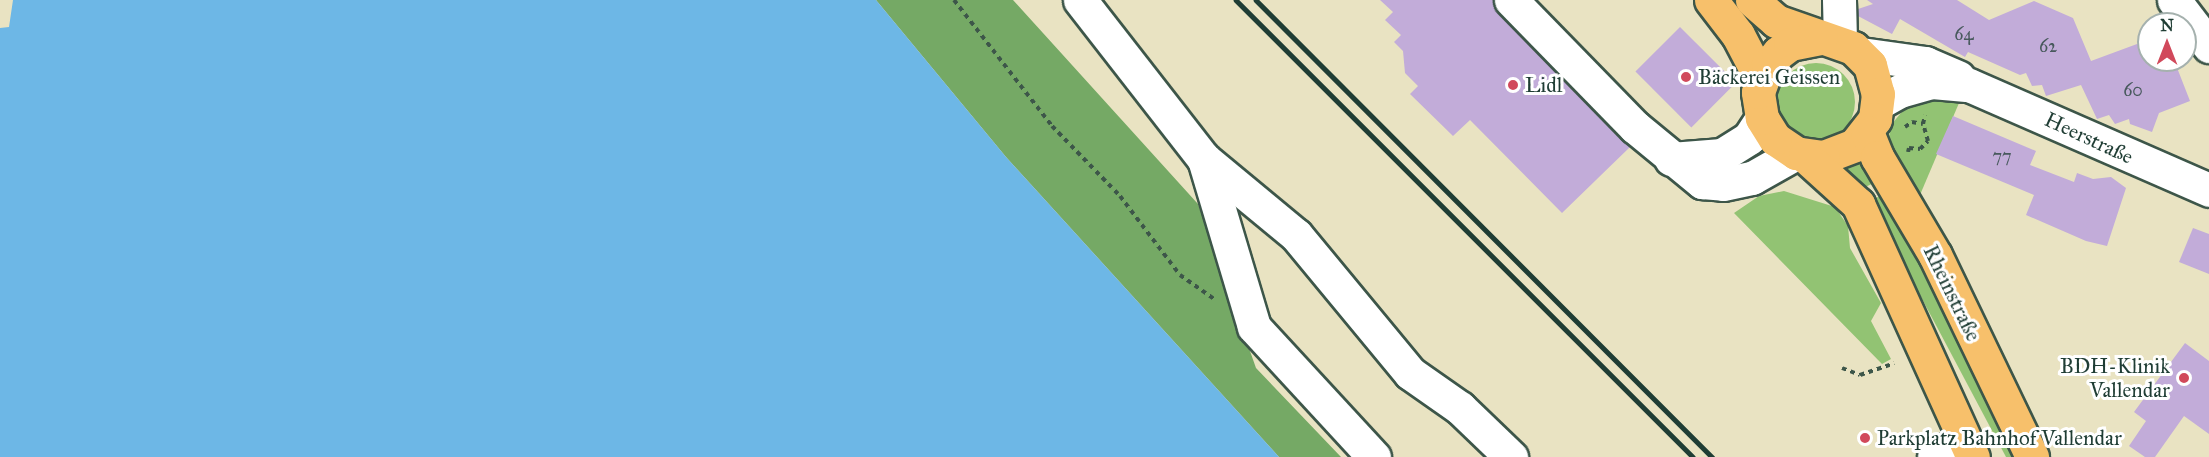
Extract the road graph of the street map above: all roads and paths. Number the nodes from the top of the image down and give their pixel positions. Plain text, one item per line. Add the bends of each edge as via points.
1 (954, 0) edge
2 (1080, 0) edge
3 (1511, 0) edge
4 (1711, 0) edge
5 (1752, 0) edge
6 (1839, 0) edge
7 (2174, 0) edge
8 (1840, 44) junction
9 (2209, 46) edge
10 (1761, 79) junction
11 (1969, 84) junction
12 (1928, 107) dead end
13 (1761, 118) junction
14 (1873, 118) junction
15 (1923, 124) junction
16 (1901, 134) dead end
17 (1904, 144) dead end
18 (1909, 148) junction
19 (1800, 155) junction
20 (1906, 157) dead end
21 (1204, 159) junction
22 (1671, 159) junction
23 (2209, 190) edge
24 (1217, 301) dead end
25 (1894, 363) dead end
26 (1842, 369) dead end
27 (1968, 448) edge
28 (1374, 457) edge
29 (1511, 457) edge
30 (1934, 457) edge
31 (2032, 457) edge

1 - 24 path via 1052,126 1120,196 1180,275
2 - 21 street
3 - 22 street
4 - 10 main road via 1738,35
5 - 8 main road via 1776,21
6 - 8 street
7 - 9 street
8 - 10 main road via 1790,44 1773,59
8 - 11 street, Heerstraße via 1925,63 1953,73
8 - 14 main road, Rheinstraße via 1874,75
10 - 13 main road
11 - 14 street, Heerstraße via 1932,82 1900,91
11 - 23 street, Heerstraße
12 - 15 path
13 - 19 main road via 1775,139
13 - 22 street via 1749,138 1722,155
14 - 19 main road via 1840,154
14 - 31 main road, Rheinstraße via 1877,157 1935,255
15 - 16 path via 1908,124
15 - 18 path via 1929,136 1926,144 1920,149
17 - 18 path
18 - 20 path
19 - 22 street via 1752,178 1723,184 1701,182
19 - 27 main road via 1858,204
21 - 28 street via 1254,327
21 - 29 street via 1296,235 1410,373 1460,408
25 - 26 path via 1860,375
27 - 30 street

